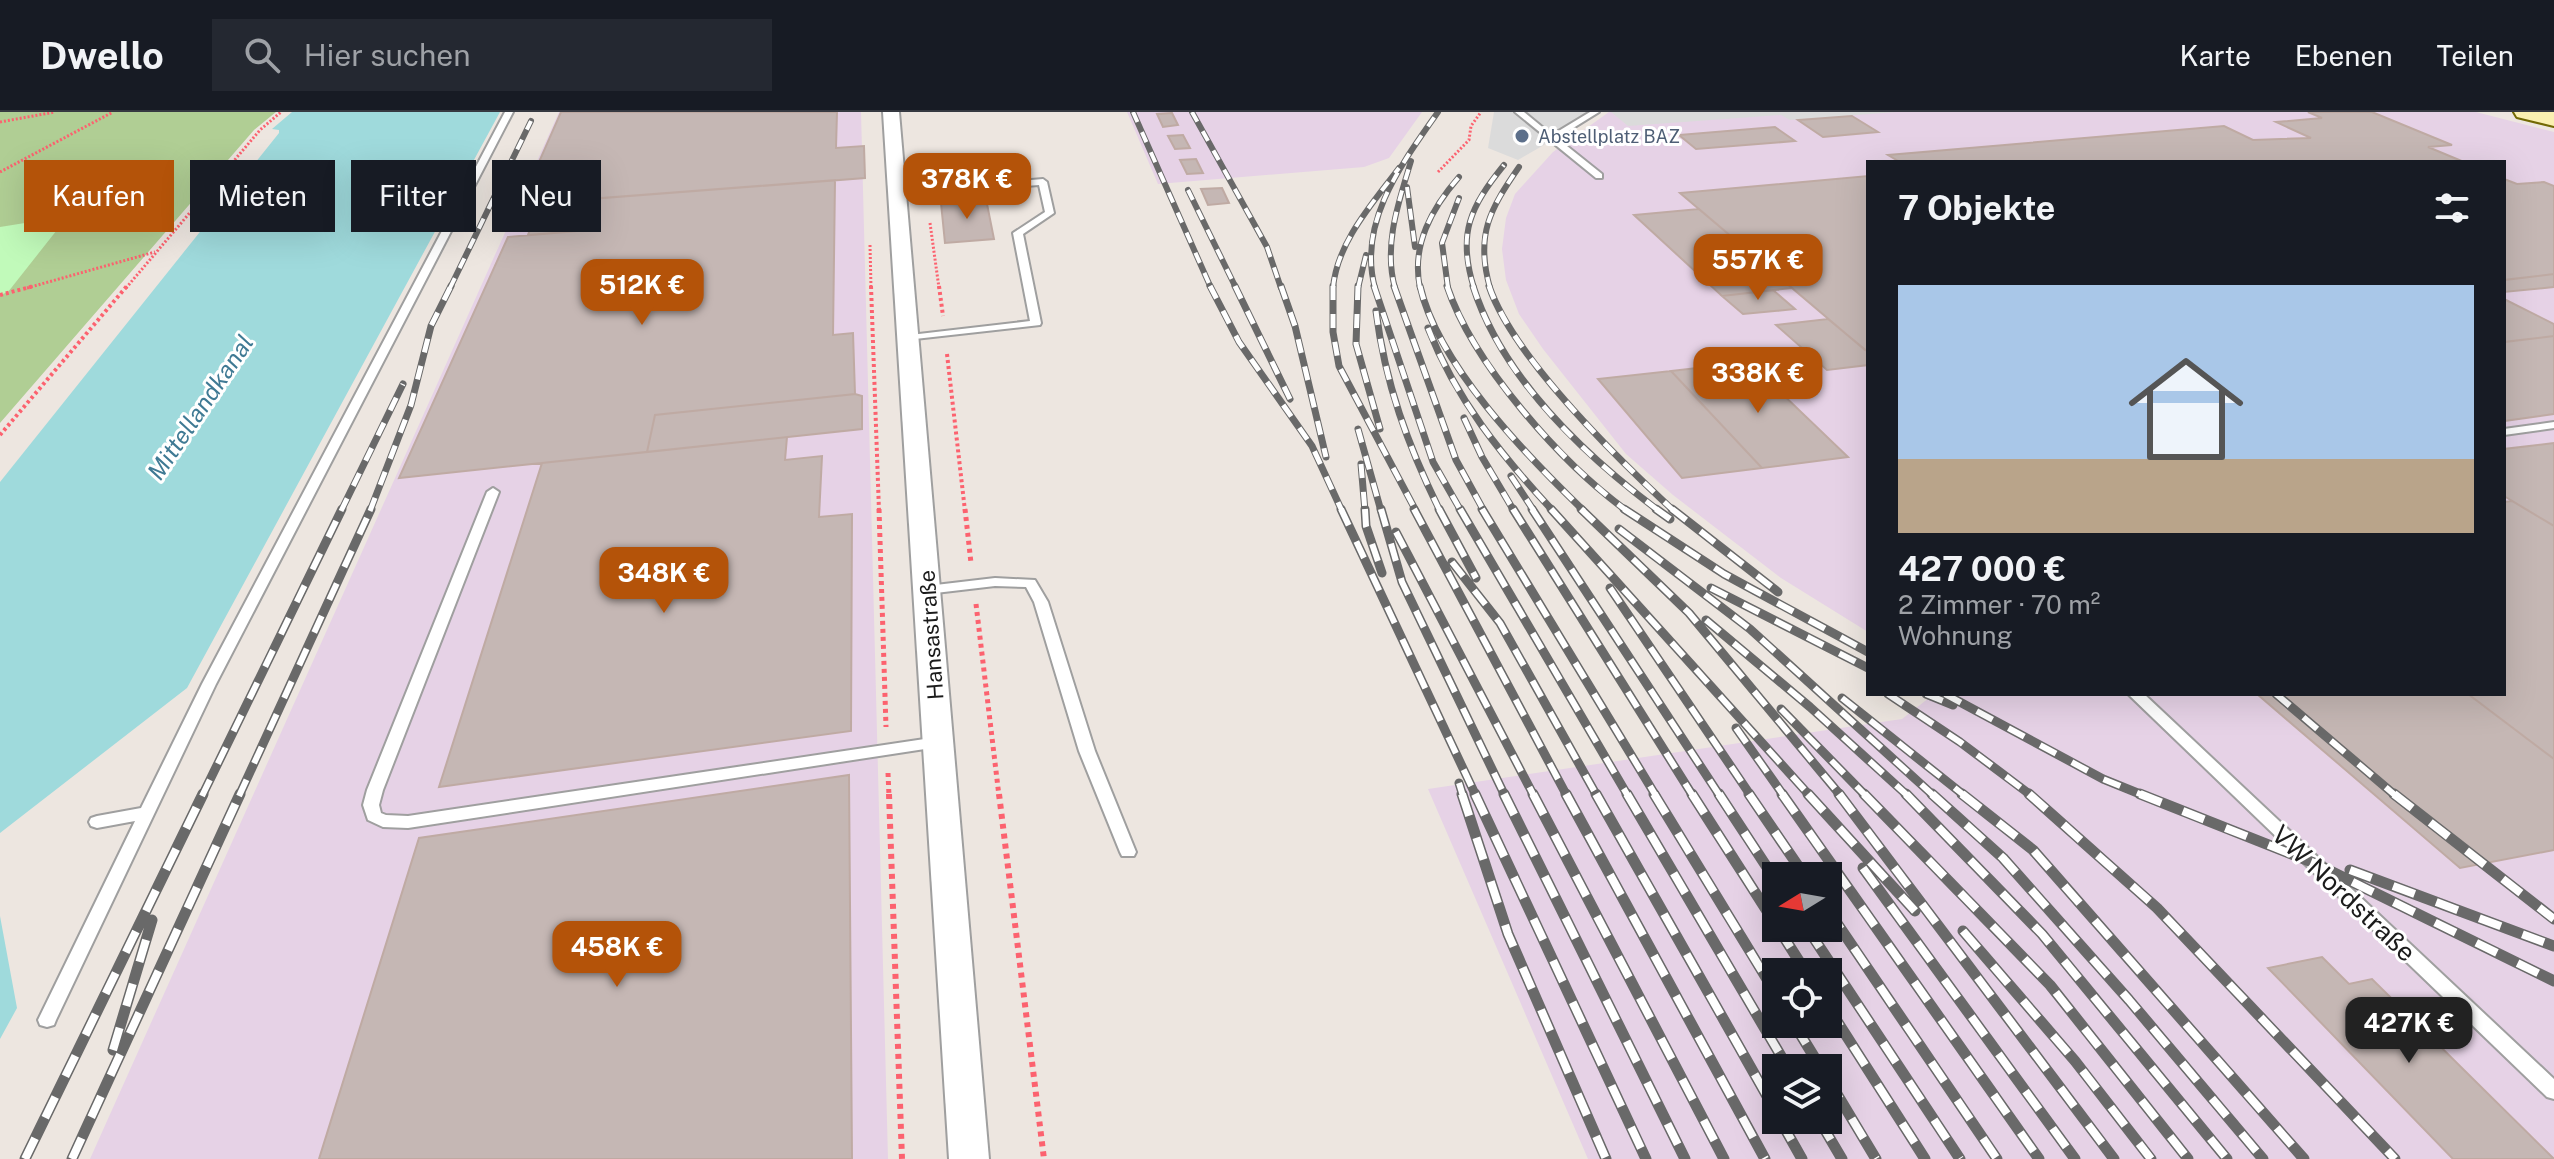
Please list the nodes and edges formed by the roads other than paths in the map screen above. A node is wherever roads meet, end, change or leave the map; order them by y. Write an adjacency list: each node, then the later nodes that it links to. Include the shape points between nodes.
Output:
1 (509, 112): 17 (lane, via 216,670)
2 (891, 112): 9 (street, Hansastraße)
3 (1519, 112): 7 (lane)
4 (1595, 112): 7 (lane)
5 (2525, 112): 6 (main road)
6 (2554, 119)
7 (1552, 138): 8 (lane)
8 (1599, 176)
9 (912, 192): 10 (street, Hansastraße); 10 (lane, via 1043,182 1050,213 1018,233 1036,323)
10 (910, 338): 14 (street, Hansastraße)
11 (2554, 425): 12 (lane)
12 (2506, 432)
13 (493, 492): 16 (lane, via 375,790 374,816 408,822)
14 (927, 590): 16 (street, Hansastraße); 19 (lane, via 1030,583)
15 (2137, 696): 21 (lane, VW Nordstraße)
16 (938, 742): 22 (street, Hansastraße)
17 (147, 813): 18 (lane); 20 (lane)
18 (97, 822)
19 (1128, 852)
20 (47, 1020)
21 (2554, 1091)
22 (969, 1159)

